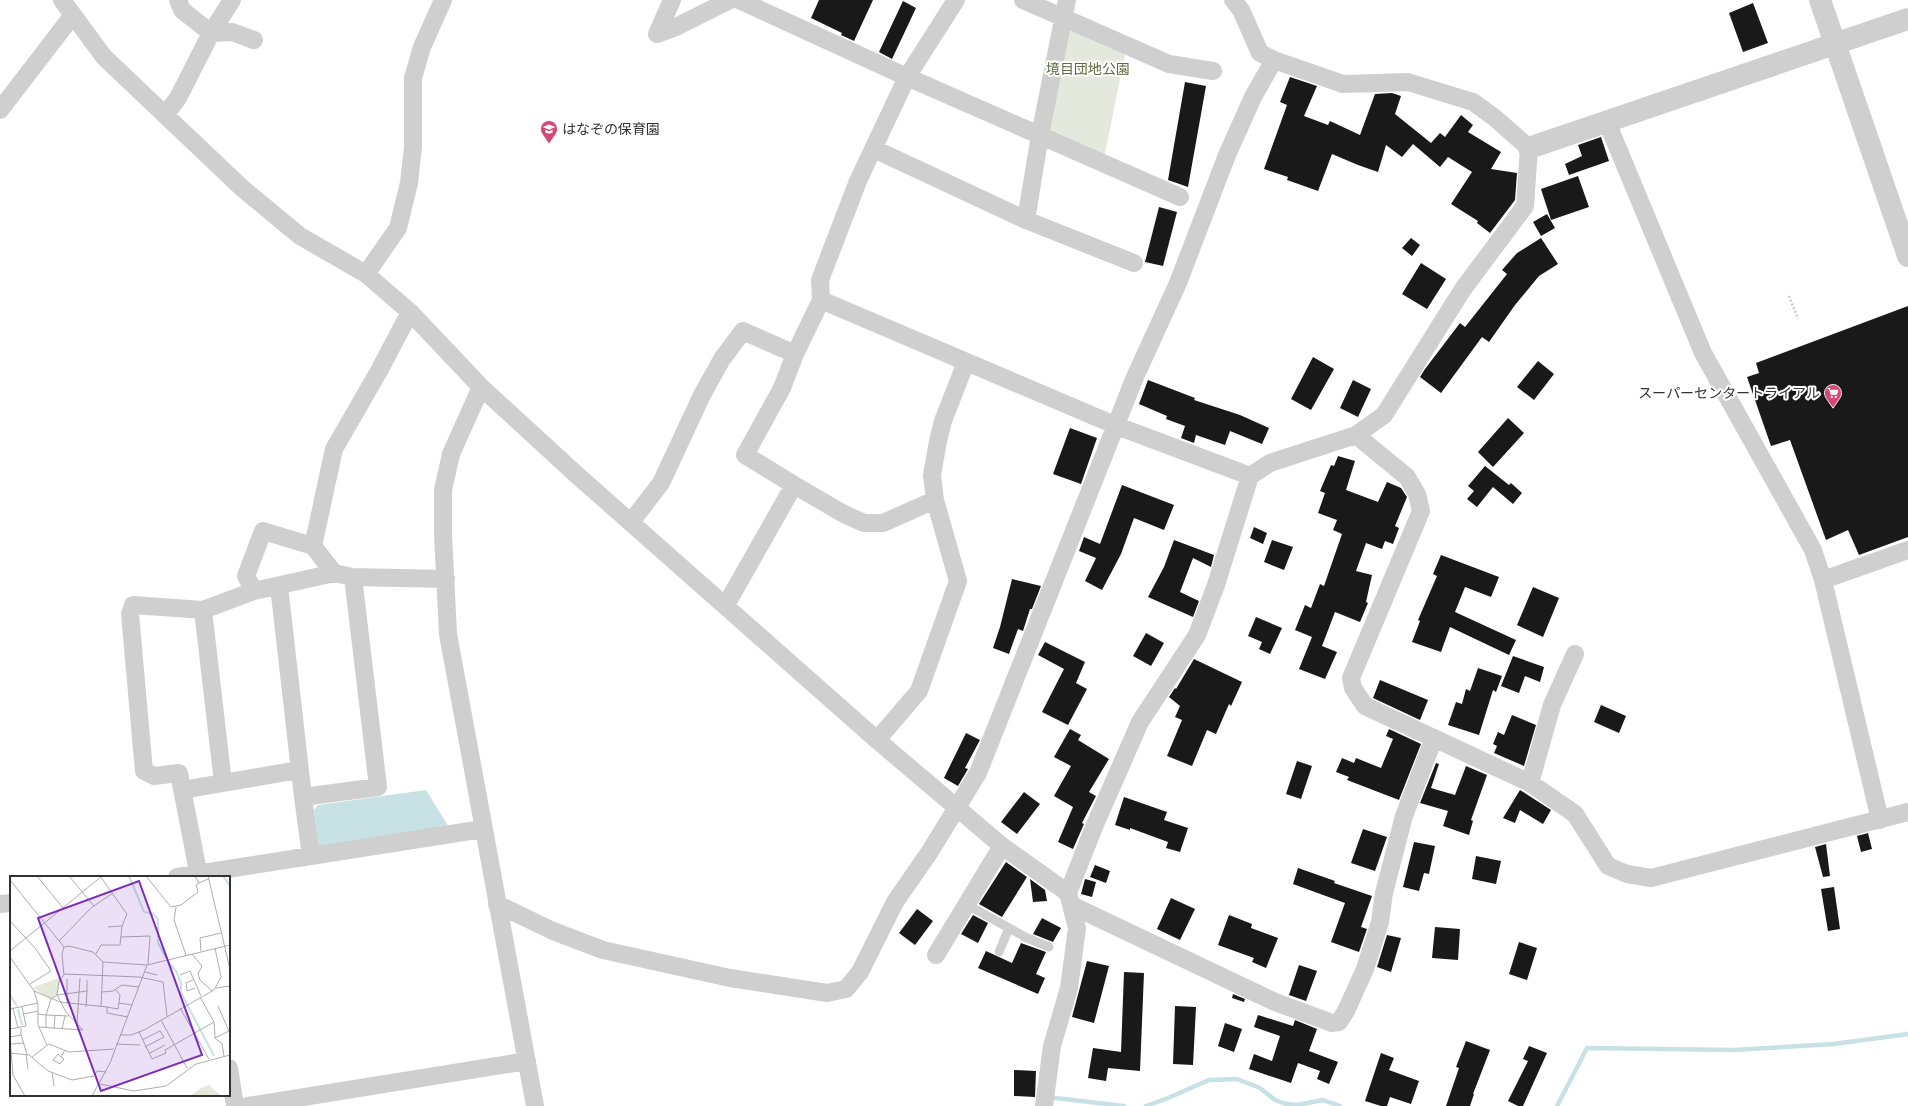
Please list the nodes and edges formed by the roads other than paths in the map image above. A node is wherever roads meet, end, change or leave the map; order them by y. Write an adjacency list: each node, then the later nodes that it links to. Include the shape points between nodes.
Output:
1 (62, 0): 13 (street)
2 (178, 0): 16 (street, via 182,10)
3 (232, 0): 16 (street)
4 (443, 0): 32 (street, via 422,47 413,78 413,147 409,183 398,228)
5 (672, 0): 6 (street, via 657,34)
6 (730, 0)
7 (739, 0): 21 (street)
8 (956, 0): 21 (street)
9 (1023, 0): 14 (street)
10 (1068, 0): 14 (street)
11 (1233, 0): 19 (street, via 1241,10 1260,53)
12 (1820, 0): 18 (street)
13 (73, 15): 22 (street); 23 (street, via 104,57)
14 (1063, 18): 20 (street, via 1169,64); 25 (street)
15 (1908, 19): 18 (street)
16 (211, 33): 17 (street, via 232,32); 23 (street, via 178,98)
17 (254, 40)
18 (1834, 43): 24 (street); 30 (street)
19 (1274, 60): 26 (street, via 1344,84 1408,82 1473,102); 38 (street, via 1253,97 1227,154 1178,283)
20 (1213, 71)
21 (908, 77): 25 (street); 27 (street)
22 (0, 110)
23 (165, 115): 32 (street, via 242,188 300,236)
24 (1607, 122): 26 (street); 49 (street, via 1703,353 1813,550)
25 (1040, 135): 28 (street); 29 (street)
26 (1529, 148): 39 (street, via 1525,206 1463,289 1384,416)
27 (874, 149): 29 (street); 33 (street, via 858,181 820,280)
28 (1180, 197)
29 (1026, 220): 31 (street)
30 (1908, 256)
31 (1134, 263)
32 (366, 274): 34 (street)
33 (821, 300): 35 (street); 36 (street)
34 (410, 312): 37 (street); 44 (street, via 334,449)
35 (795, 354): 41 (street, via 782,388 745,455); 43 (street, via 743,331 722,359 702,395 661,482)
36 (966, 362): 38 (street); 42 (street, via 938,441 932,475)
37 (481, 387): 43 (street); 48 (street, via 451,454 443,490)
38 (1117, 426): 40 (street); 62 (street, via 978,773)
39 (1356, 435): 40 (street, via 1270,463); 55 (street, via 1407,478 1417,494 1421,511 1351,678 1353,688 1365,706)
40 (1250, 476): 70 (street, via 1198,635 1140,722 1094,827)
41 (794, 485): 42 (street, via 864,523 884,523); 52 (street)
42 (935, 500): 56 (street, via 958,581 919,691)
43 (631, 522): 52 (street)
44 (313, 546): 46 (street); 51 (street, via 264,531 246,576)
45 (1908, 550): 49 (street)
46 (334, 573): 47 (street); 50 (street)
47 (353, 577): 48 (street); 61 (street, via 378,786)
48 (446, 579): 65 (street, via 448,634)
49 (1823, 580): 64 (street)
50 (279, 586): 51 (street); 57 (street)
51 (254, 591): 53 (street)
52 (726, 605): 56 (street)
53 (203, 610): 58 (street); 60 (street, via 133,605 130,614 144,771 154,776 179,773)
54 (1575, 654): 59 (street, via 1552,705)
55 (1434, 738): 59 (street); 70 (street, via 1404,816 1384,893 1380,922 1366,969 1339,1022 1332,1023 1275,1002)
56 (877, 740): 62 (street)
57 (299, 770): 58 (street); 61 (street)
58 (223, 783): 60 (street)
59 (1530, 783): 64 (street, via 1575,814 1608,866 1628,874 1651,878)
60 (182, 790): 68 (street)
61 (303, 797): 67 (street)
62 (957, 808): 66 (street); 73 (street, via 895,902 860,972 846,989 826,992 738,979 603,950 553,931)
63 (1908, 812): 64 (street)
64 (1880, 820)
65 (483, 829): 67 (street); 73 (street)
66 (1002, 846): 70 (street); 74 (street)
67 (311, 856): 68 (street)
68 (198, 875): 69 (street)
69 (187, 876)
70 (1070, 899): 84 (street, via 1077,928 1068,988 1052,1046)
71 (10, 903): 72 (street)
72 (0, 904)
73 (497, 904): 79 (street)
74 (966, 904): 75 (lane); 78 (street)
75 (1009, 928): 76 (lane); 77 (lane)
76 (1049, 947)
77 (999, 952)
78 (936, 954)
79 (527, 1061): 82 (street); 83 (street)
80 (230, 1074): 81 (street)
81 (235, 1106)
82 (248, 1106)
83 (535, 1106)
84 (1044, 1106)

